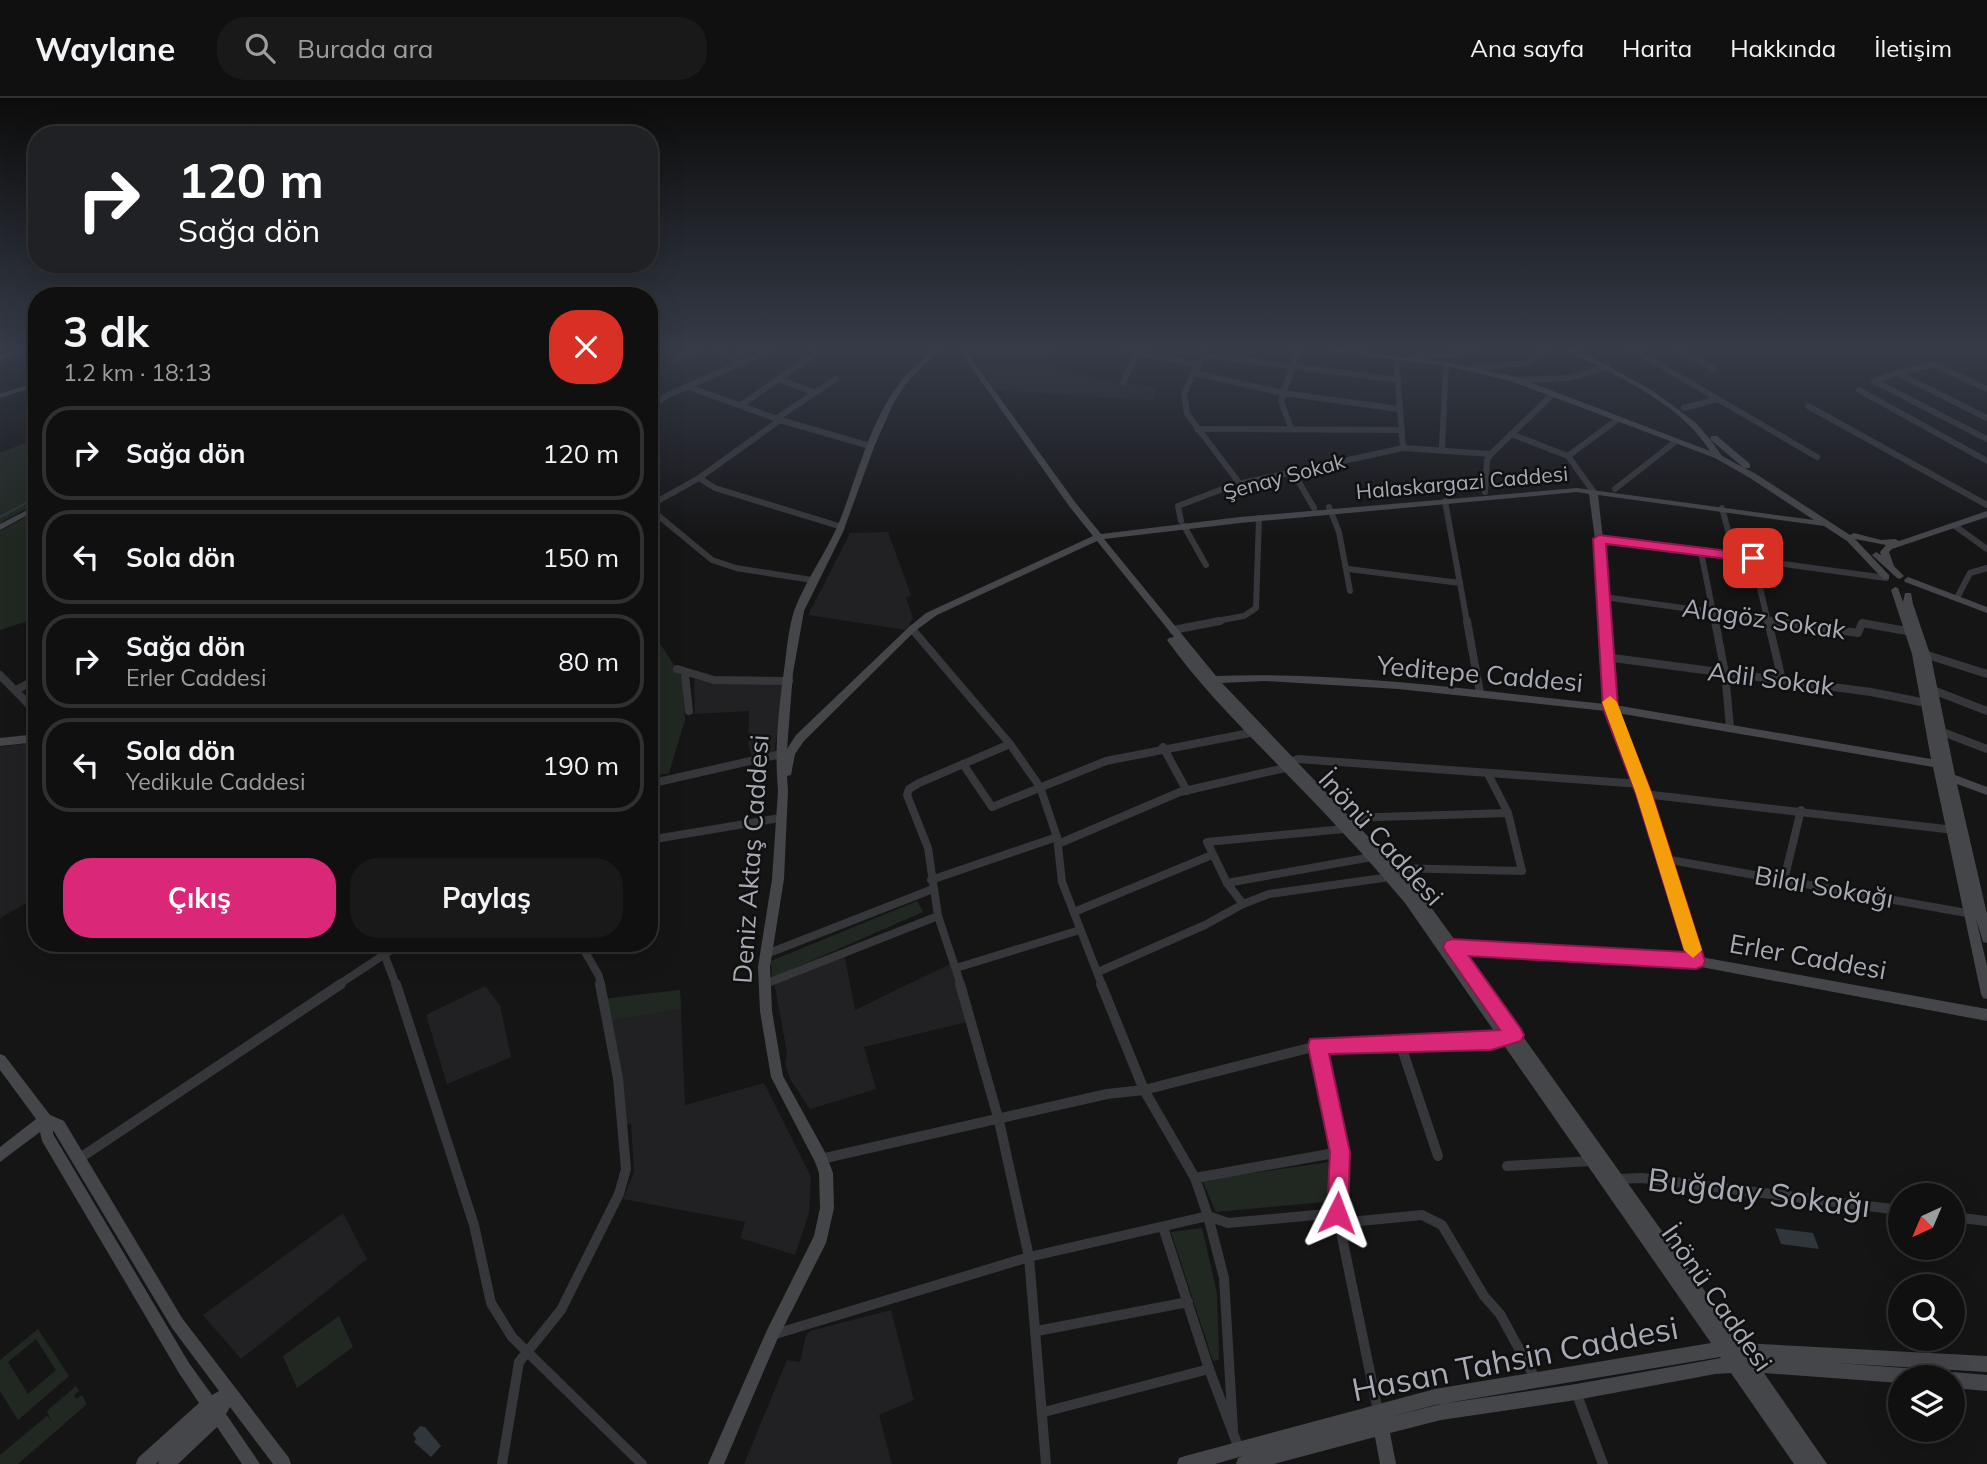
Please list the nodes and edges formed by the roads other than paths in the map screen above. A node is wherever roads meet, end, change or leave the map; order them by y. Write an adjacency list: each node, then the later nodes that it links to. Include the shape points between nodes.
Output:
1 (757, 411): 17 (street)
2 (790, 411): 17 (street)
3 (887, 411): 25 (main road, Deniz Aktaş Caddesi)
4 (1000, 411): 56 (main road, İnönü Caddesi)
5 (1186, 411): 20 (street)
6 (1283, 411): 19 (street)
7 (1398, 411): 21 (street)
8 (1444, 411): 27 (street)
9 (1535, 411): 22 (street)
10 (1597, 411): 18 (main road)
11 (1676, 411): 30 (main road)
12 (1683, 411): 31 (main road)
13 (1738, 411): 32 (street)
14 (1817, 411): 42 (street)
15 (1896, 411): 33 (street)
16 (1932, 411): 23 (street)
17 (779, 419): 25 (street); 35 (street)
18 (1618, 419): 24 (main road); 29 (street)
19 (1291, 428): 20 (street); 21 (street)
20 (1197, 429): 36 (street)
21 (1399, 430): 26 (street)
22 (1511, 434): 28 (street); 29 (street)
23 (1987, 439)
24 (1675, 442): 30 (main road); 38 (street)
25 (870, 446): 55 (main road, Deniz Aktaş Caddesi)
26 (1403, 448): 27 (street, Şenay Sokak); 34 (street, Şenay Sokak)
27 (1442, 448): 28 (street, Şenay Sokak)
28 (1491, 453): 39 (street)
29 (1568, 456): 37 (street)
30 (1718, 456): 31 (main road, via 1732,461); 50 (main road)
31 (1734, 456): 57 (main road)
32 (1818, 457)
33 (1987, 461)
34 (1293, 472): 36 (street, Şenay Sokak); 43 (street)
35 (699, 478): 41 (street); 55 (street, via 715,488)
36 (1240, 484): 51 (street, Şenay Sokak, via 1181,503)
37 (1591, 489): 38 (main road); 39 (main road); 40 (main road, Halaskargazi Caddesi); 44 (main road, Halaskargazi Caddesi); 58 (main road)
38 (1615, 489): 50 (main road)
39 (1485, 492): 45 (main road)
40 (1445, 501): 45 (main road, Halaskargazi Caddesi); 69 (street)
41 (658, 502)
42 (1987, 505)
43 (1314, 508): 45 (main road); 49 (main road)
44 (1722, 508): 52 (main road, Halaskargazi Caddesi); 62 (street)
45 (1330, 510): 49 (main road, Halaskargazi Caddesi); 66 (street)
46 (28, 512): 54 (main road)
47 (1987, 514): 53 (main road)
48 (658, 515): 68 (street, via 712,560)
49 (1259, 516): 51 (main road, Halaskargazi Caddesi); 79 (street, via 1258,605 1254,611)
50 (1814, 516): 52 (main road)
51 (1182, 524): 56 (main road, Halaskargazi Caddesi); 64 (street)
52 (1828, 524): 67 (main road)
53 (1955, 526): 59 (main road); 60 (street)
54 (0, 527)
55 (842, 527): 68 (main road, Deniz Aktaş Caddesi)
56 (1093, 535): 78 (main road, Halaskargazi Caddesi, via 1022,571 967,592); 79 (main road, İnönü Caddesi)
57 (1854, 536): 59 (main road, via 1881,544); 67 (main road)
58 (1599, 539): 61 (street); 73 (main road)
59 (1908, 541): 67 (main road, via 1886,549 1884,558)
60 (1987, 549)
61 (1701, 552): 62 (street); 75 (street)
62 (1735, 557): 63 (street)
63 (1753, 558): 67 (street); 77 (street)
64 (1206, 565)
65 (1987, 568): 74 (street, via 1970,573)
66 (1348, 569): 69 (street); 71 (street)
67 (1895, 576): 70 (main road); 72 (main road); 74 (main road)
68 (812, 580): 91 (main road, Deniz Aktaş Caddesi, via 794,629)
69 (1460, 583): 95 (street)
70 (1895, 590): 72 (main road); 80 (main road)
71 (1350, 591)
72 (1912, 594): 76 (main road, via 1946,597); 80 (main road)
73 (1604, 597): 75 (street, Alagöz Sokak); 83 (main road)
74 (1957, 598): 76 (main road)
75 (1714, 612): 77 (street, Alagöz Sokak); 85 (street)
76 (1987, 613)
77 (1768, 619): 80 (street, Alagöz Sokak, via 1858,633 1862,623); 90 (street)
78 (912, 629): 102 (main road, Halaskargazi Caddesi); 109 (street)
79 (1169, 631): 82 (main road, İnönü Caddesi)
80 (1913, 632): 81 (main road); 98 (main road)
81 (1924, 654): 86 (street); 94 (main road)
82 (1190, 657): 89 (main road); 96 (main road, İnönü Caddesi)
83 (1605, 657): 85 (street, Adil Sokak); 99 (main road)
84 (677, 670): 87 (street)
85 (1725, 673): 90 (street, Adil Sokak); 104 (street)
86 (1987, 674)
87 (685, 675): 91 (street); 100 (street)
88 (0, 676): 93 (street)
89 (1213, 680): 95 (main road, Yeditepe Caddesi, via 1264,678); 96 (main road)
90 (1782, 680): 98 (street, Adil Sokak)
91 (789, 681): 103 (main road, Deniz Aktaş Caddesi)
92 (28, 684): 93 (street)
93 (16, 690): 97 (street)
94 (1933, 690): 98 (main road); 101 (street)
95 (1480, 693): 99 (main road, Yeditepe Caddesi)
96 (1226, 700): 106 (main road, İnönü Caddesi)
97 (28, 703)
98 (1930, 704): 105 (main road); 115 (main road)
99 (1610, 708): 104 (main road, Yeditepe Caddesi); 119 (main road)
100 (689, 711)
101 (1987, 711)
102 (820, 717): 103 (main road, via 799,730); 120 (main road, Halaskargazi Caddesi, via 790,753)
103 (785, 721): 112 (main road, Deniz Aktaş Caddesi)
104 (1730, 727): 115 (main road, Yeditepe Caddesi)
105 (1940, 731): 111 (street); 115 (main road)
106 (1254, 732): 110 (street); 114 (main road, İnönü Caddesi)
107 (28, 739): 108 (main road)
108 (0, 742)
109 (1010, 744): 113 (street); 118 (street)
110 (1163, 747): 118 (street, via 1106,761); 121 (street)
111 (1987, 749)
112 (781, 754): 117 (street); 120 (main road, Deniz Aktaş Caddesi)
113 (963, 764): 118 (street, via 992,807); 136 (street, via 909,789 907,795 928,848)
114 (1287, 765): 116 (street, via 1298,759); 121 (street); 126 (main road, İnönü Caddesi)
115 (1945, 770): 122 (main road, Yeditepe Caddesi); 127 (main road)
116 (1488, 774): 119 (street); 124 (street)
117 (658, 782)
118 (1040, 788): 129 (street)
119 (1642, 789): 123 (street); 132 (main road)
120 (783, 791): 125 (main road, Deniz Aktaş Caddesi)
121 (1186, 791): 129 (street)
122 (1987, 791)
123 (1801, 810): 127 (street); 134 (street)
124 (1508, 813): 126 (street); 133 (street, via 1522,871)
125 (780, 818): 128 (street); 146 (main road, Deniz Aktaş Caddesi)
126 (1347, 824): 130 (street, via 1207,842); 131 (main road, İnönü Caddesi); 133 (main road)
127 (1956, 831): 139 (main road)
128 (658, 838)
129 (1058, 840): 136 (street); 138 (street, via 1062,881)
130 (1212, 855): 135 (street); 138 (street)
131 (1372, 857): 133 (main road, İnönü Caddesi); 135 (street)
132 (1665, 859): 134 (street, Bilal Sokağı); 148 (main road)
133 (1392, 872): 137 (street, via 1269,894); 143 (main road, İnönü Caddesi)
134 (1784, 880): 139 (street, Bilal Sokağı)
135 (1227, 883): 137 (street)
136 (932, 884): 140 (street); 146 (street)
137 (1243, 904): 150 (street)
138 (1074, 912): 141 (street)
139 (1977, 915): 142 (main road); 152 (main road)
140 (938, 916): 149 (street); 151 (street)
141 (1080, 930): 149 (street); 150 (street)
142 (1987, 939)
143 (1447, 948): 148 (main road, Erler Caddesi); 154 (main road, İnönü Caddesi)
144 (387, 952): 147 (street)
145 (585, 952): 181 (street, via 599,976 618,1077 626,1169 619,1194 561,1310)
146 (769, 953): 151 (main road, Deniz Aktaş Caddesi)
147 (384, 954): 164 (street); 181 (street, via 474,1225 491,1303 512,1337)
148 (1696, 961): 153 (main road, Erler Caddesi)
149 (956, 968): 160 (street)
150 (1098, 972): 158 (street)
151 (765, 984): 165 (main road, Deniz Aktaş Caddesi, via 777,1077)
152 (1987, 994)
153 (1987, 1015)
154 (1509, 1037): 155 (street, via 1491,1042); 166 (main road, İnönü Caddesi); 170 (main road)
155 (1400, 1043): 156 (street); 163 (street)
156 (1317, 1046): 158 (street); 161 (street)
157 (0, 1060): 159 (main road)
158 (1144, 1090): 160 (street, via 1107,1094); 169 (street)
159 (44, 1121): 162 (main road); 164 (main road, via 59,1126); 168 (main road, via 47,1136)
160 (999, 1121): 165 (street); 177 (street)
161 (1340, 1152): 169 (street); 173 (street)
162 (0, 1155)
163 (1438, 1156)
164 (80, 1158): 168 (main road); 190 (main road, via 177,1323)
165 (821, 1159): 180 (main road, Deniz Aktaş Caddesi, via 827,1185 825,1224)
166 (1591, 1161): 167 (street); 182 (main road, İnönü Caddesi)
167 (1507, 1166)
168 (66, 1169): 191 (main road)
169 (1195, 1178): 172 (street)
170 (1617, 1179): 171 (street, Buğday Sokağı, via 1642,1178); 182 (main road)
171 (1888, 1209)
172 (1208, 1216): 173 (street, via 1228,1223); 176 (street); 194 (street, via 1224,1278)
173 (1338, 1218): 186 (street, via 1422,1215 1441,1225 1500,1314); 193 (street)
174 (1965, 1218): 175 (street)
175 (1987, 1221)
176 (1163, 1227): 177 (street); 178 (street)
177 (1029, 1257): 179 (street); 180 (street)
178 (1188, 1302): 179 (street); 184 (street)
179 (1037, 1331): 192 (street)
180 (772, 1335): 202 (main road, Deniz Aktaş Caddesi)
181 (528, 1352): 200 (street, via 516,1374); 201 (street)
182 (1735, 1356): 183 (main road, Hasan Tahsin Caddesi); 185 (main road, Hasan Tahsin Caddesi); 186 (main road, Hasan Tahsin Caddesi); 189 (main road, Hasan Tahsin Caddesi); 207 (main road, İnönü Caddesi); 208 (main road, İnönü Caddesi)
183 (1987, 1364)
184 (1209, 1369): 192 (street); 194 (street)
185 (1888, 1373)
186 (1536, 1380): 193 (main road, Hasan Tahsin Caddesi, via 1435,1397)
187 (1965, 1381): 188 (main road)
188 (1987, 1382)
189 (1576, 1392): 193 (main road, Hasan Tahsin Caddesi); 206 (street)
190 (228, 1395): 191 (main road); 199 (main road)
191 (212, 1411): 196 (main road); 197 (main road); 198 (main road)
192 (1044, 1412): 203 (street)
193 (1379, 1419): 195 (main road, Hasan Tahsin Caddesi); 205 (main road)
194 (1233, 1430): 195 (street)
195 (1244, 1460): 204 (main road, Hasan Tahsin Caddesi)
196 (144, 1464)
197 (166, 1464)
198 (252, 1464)
199 (283, 1464)
200 (502, 1464)
201 (642, 1464)
202 (716, 1464)
203 (1046, 1464)
204 (1185, 1464)
205 (1388, 1464)
206 (1603, 1464)
207 (1804, 1464)
208 (1819, 1464)

